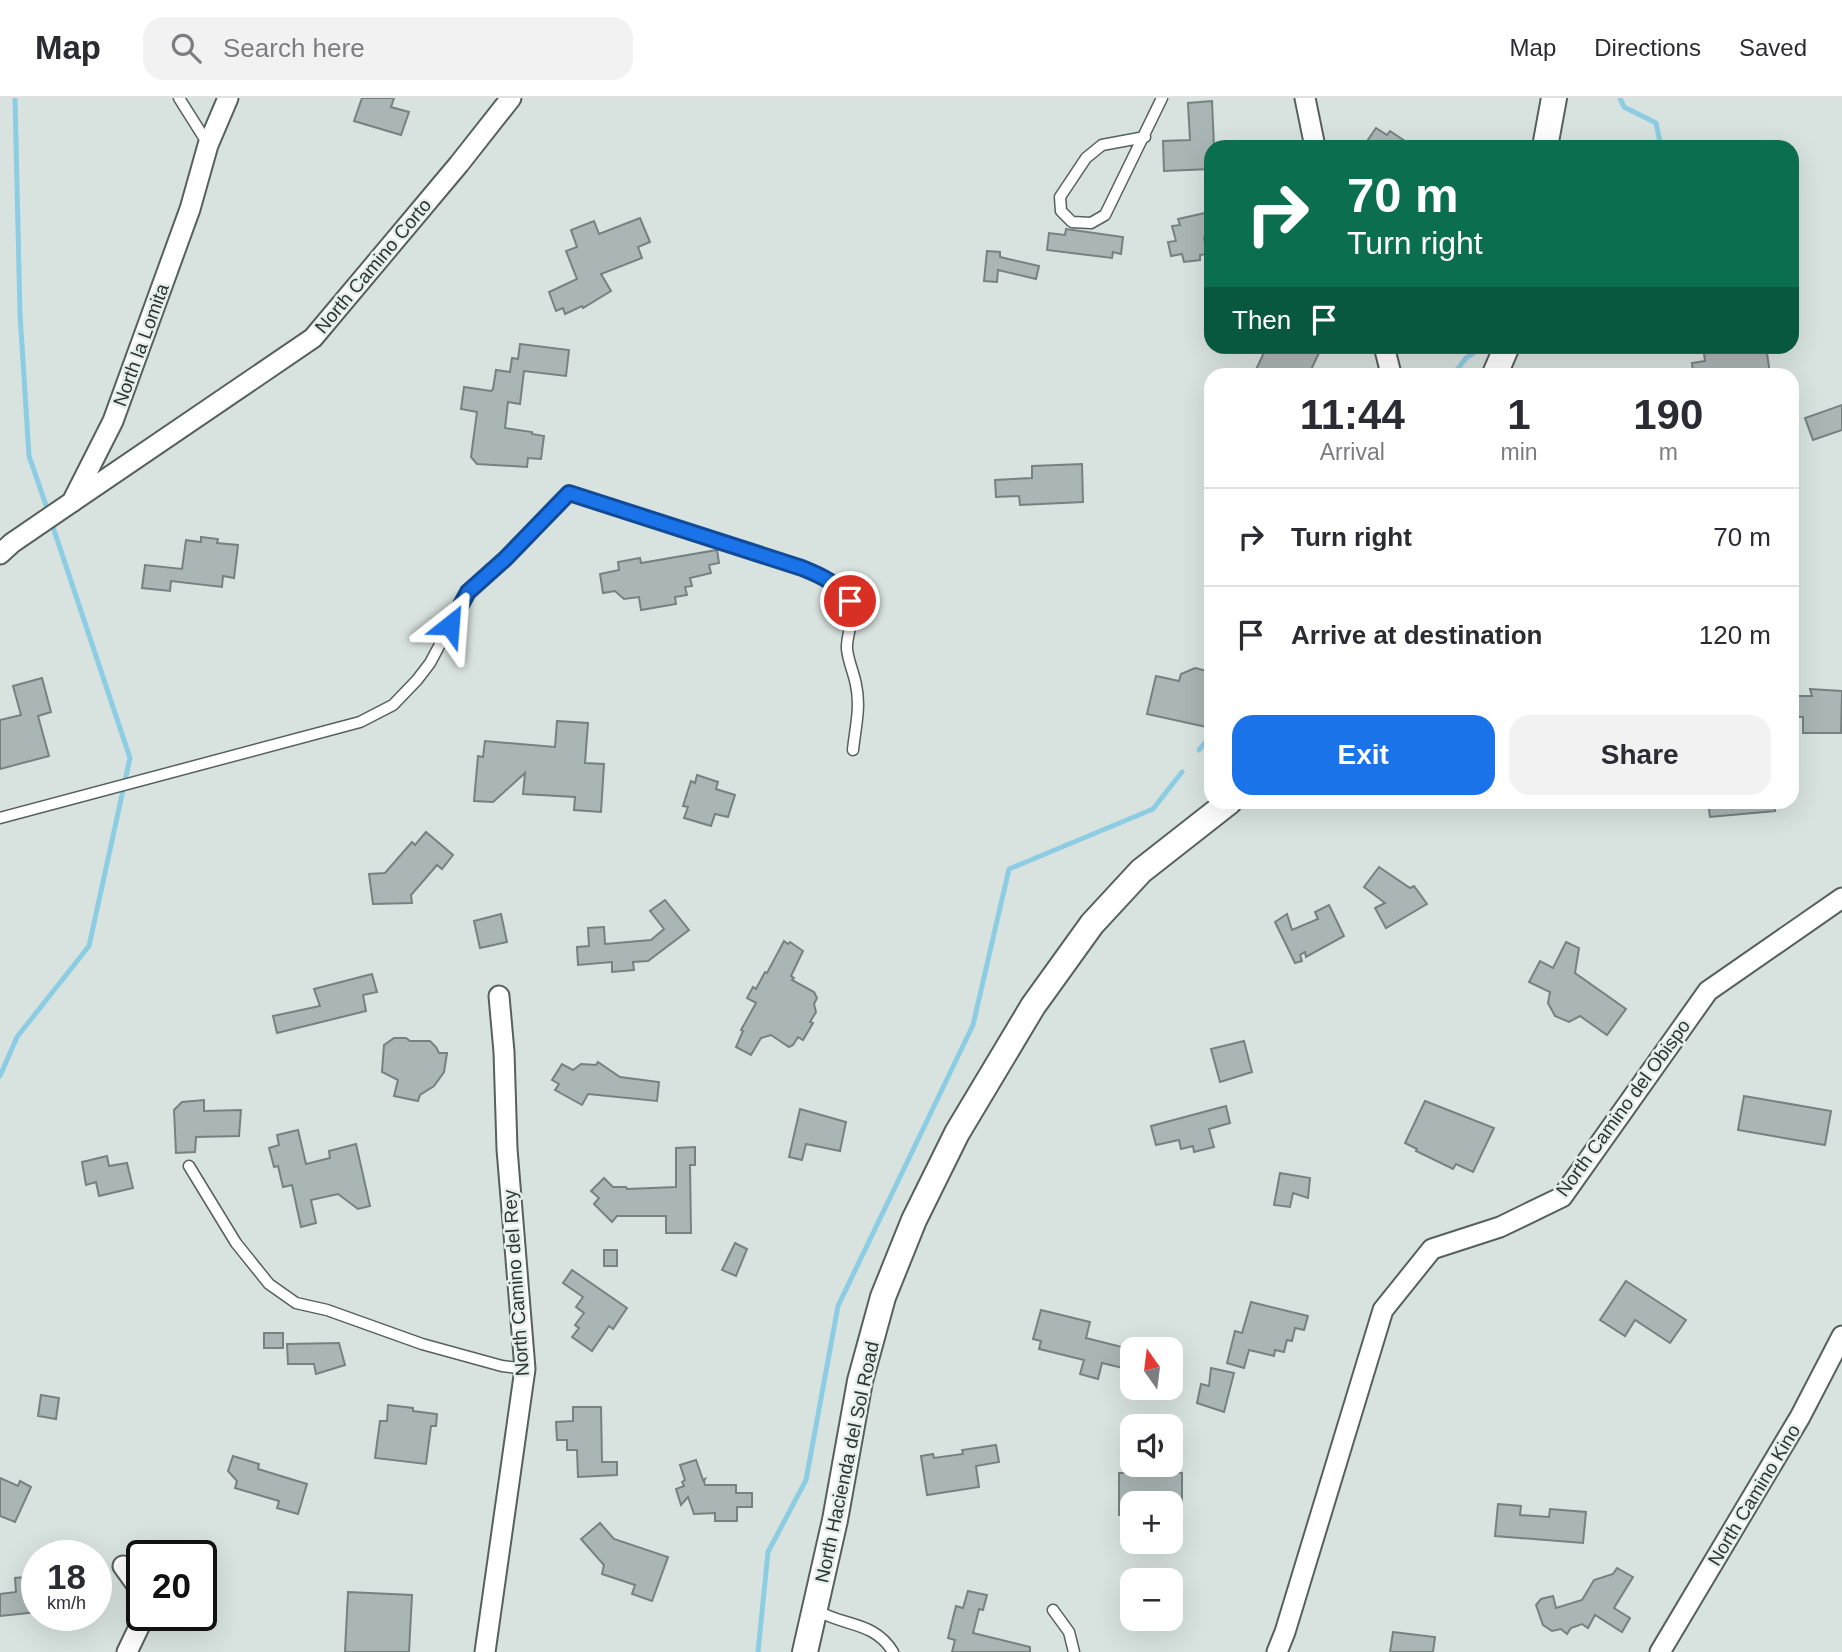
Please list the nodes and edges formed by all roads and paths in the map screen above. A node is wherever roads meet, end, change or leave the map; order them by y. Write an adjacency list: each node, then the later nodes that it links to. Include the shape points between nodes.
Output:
1 (179, 98): 10 (lane)
2 (228, 98): 10 (street, North la Lomita)
3 (511, 98): 11 (street, North Camino Corto, via 313,338)
4 (1162, 98): 7 (lane)
5 (1305, 98): 8 (street)
6 (1554, 98): 9 (street)
7 (1145, 137): 7 (lane, via 1105,215 1091,223 1072,222 1061,211 1060,197 1086,158 1102,145)
8 (1314, 140)
9 (1546, 140)
10 (208, 145): 11 (street, North la Lomita, via 190,209 113,421)
11 (72, 502): 12 (street, North la Lomita)
12 (0, 554)
13 (853, 750): 15 (lane, via 857,687 847,646 853,614 840,588 802,568 569,493 468,592 430,663 393,705 360,722)
14 (1220, 809): 23 (street, North Hacienda del Sol Road, via 1141,871 1092,924 1033,1006 957,1133 883,1297 860,1381)
15 (0, 818)
16 (1842, 898): 31 (street, North Camino del Obispo, via 1708,991 1562,1198 1500,1227 1432,1249 1383,1310)
17 (499, 996): 20 (street, North Camino del Rey)
18 (189, 1166): 20 (lane, via 236,1243 269,1284 296,1303 422,1344)
19 (1842, 1336): 32 (street, North Camino Kino, via 1800,1418)
20 (525, 1369): 27 (street, North Camino del Rey)
21 (123, 1566): 22 (street)
22 (126, 1570)
23 (816, 1610): 28 (street, North Hacienda del Sol Road); 29 (lane, via 833,1620 867,1627)
24 (1053, 1610): 30 (lane, via 1069,1632)
25 (137, 1631): 26 (street)
26 (127, 1652)
27 (485, 1652)
28 (805, 1652)
29 (893, 1652)
30 (1074, 1652)
31 (1276, 1652)
32 (1660, 1652)

